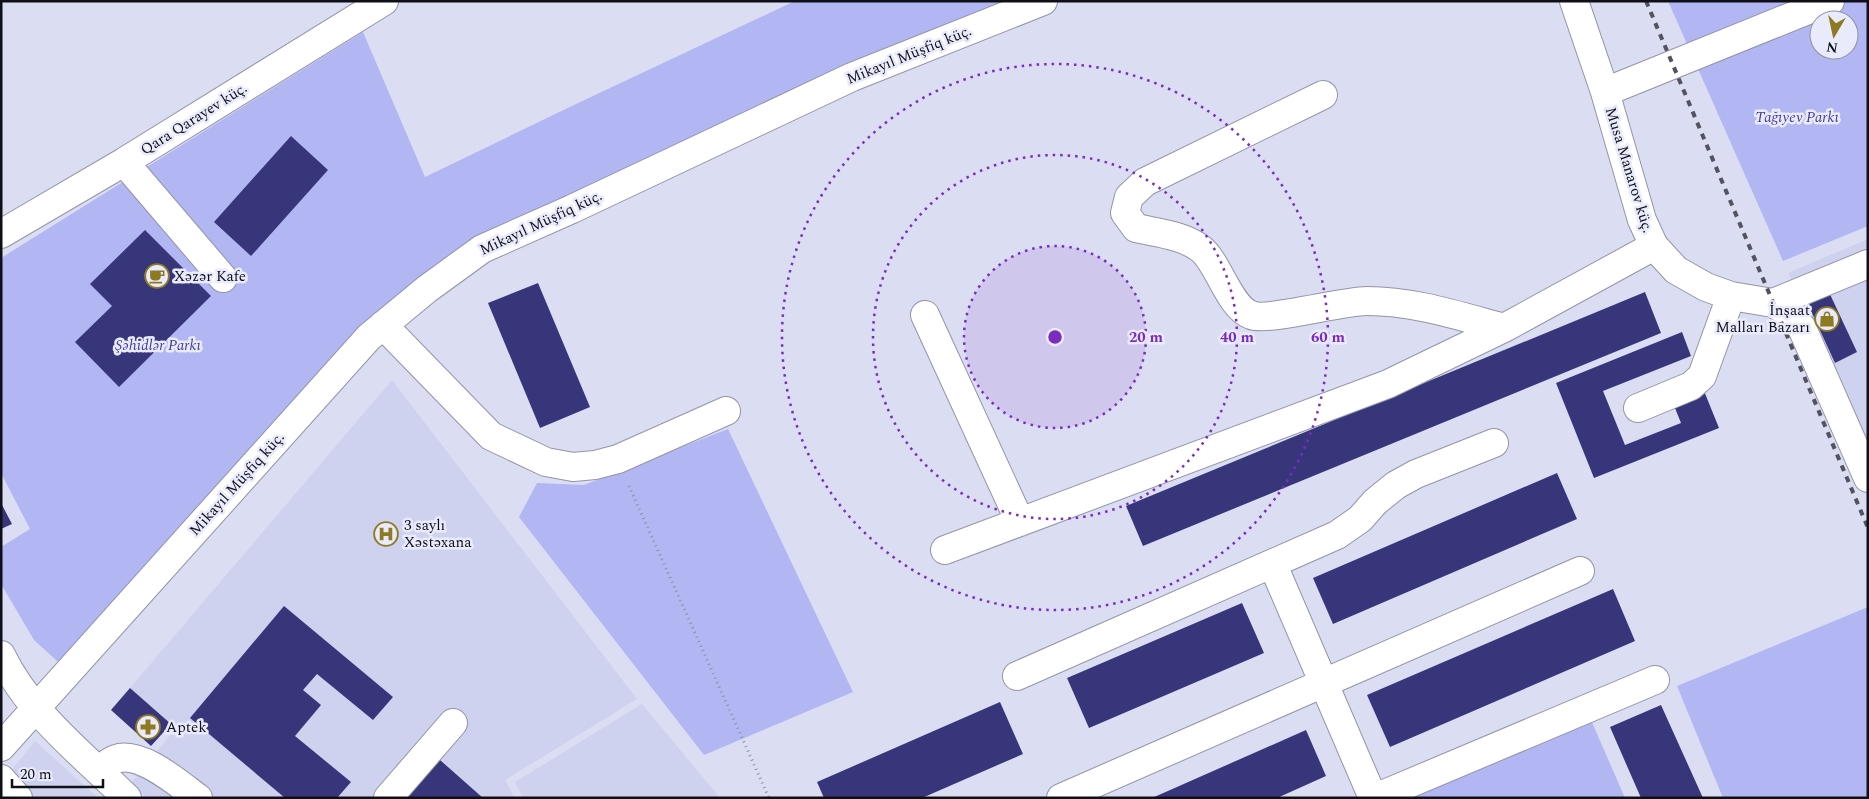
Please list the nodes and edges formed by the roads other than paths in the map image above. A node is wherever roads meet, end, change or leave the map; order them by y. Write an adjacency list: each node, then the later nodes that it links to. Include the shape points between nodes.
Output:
1 (384, 1): 7 (street, Qara Qarayev küç.)
2 (1043, 1): 15 (street, Mikayıl Müşfiq küç., via 852,77 482,249)
3 (1574, 1): 5 (street, Musa Manarov küç.)
4 (1830, 1): 5 (street)
5 (1605, 92): 9 (street, Musa Manarov küç., via 1642,220)
6 (1323, 95): 16 (street, via 1145,182 1129,197 1125,213 1136,228 1182,238 1202,250 1234,299 1250,315 1267,317 1340,302 1367,301 1419,305)
7 (124, 162): 8 (street, Qara Qarayev küç.); 11 (street)
8 (1, 234)
9 (1654, 246): 12 (street, Musa Manarov küç., via 1676,270 1706,287); 16 (street)
10 (1868, 264): 13 (street)
11 (223, 278)
12 (1731, 296): 13 (street, Musa Manarov küç.); 17 (street, via 1702,376 1691,386)
13 (1773, 303): 20 (street, Musa Manarov küç., via 1788,312 1802,328)
14 (925, 315): 21 (street)
15 (384, 325): 18 (street, via 491,436 546,462 574,467 618,459); 29 (street, Mikayıl Müşfiq küç.)
16 (1504, 328): 21 (street, via 1353,399)
17 (1638, 408)
18 (726, 411)
19 (1494, 443): 23 (street, via 1396,485 1360,519 1337,535)
20 (1868, 478)
21 (1020, 522): 22 (street)
22 (944, 550)
23 (1273, 565): 26 (street); 28 (street)
24 (1580, 572): 28 (street)
25 (1, 655): 29 (street)
26 (1017, 676)
27 (1655, 680): 39 (street)
28 (1324, 684): 38 (street); 39 (street)
29 (35, 708): 31 (street, Mikayıl Müşfiq küç.); 32 (street)
30 (453, 724): 37 (street)
31 (1, 747)
32 (99, 770): 35 (street); 36 (street, via 116,759 137,759)
33 (1, 779): 34 (street)
34 (18, 798)
35 (128, 798)
36 (198, 798)
37 (388, 798)
38 (1061, 798)
39 (1374, 798)

